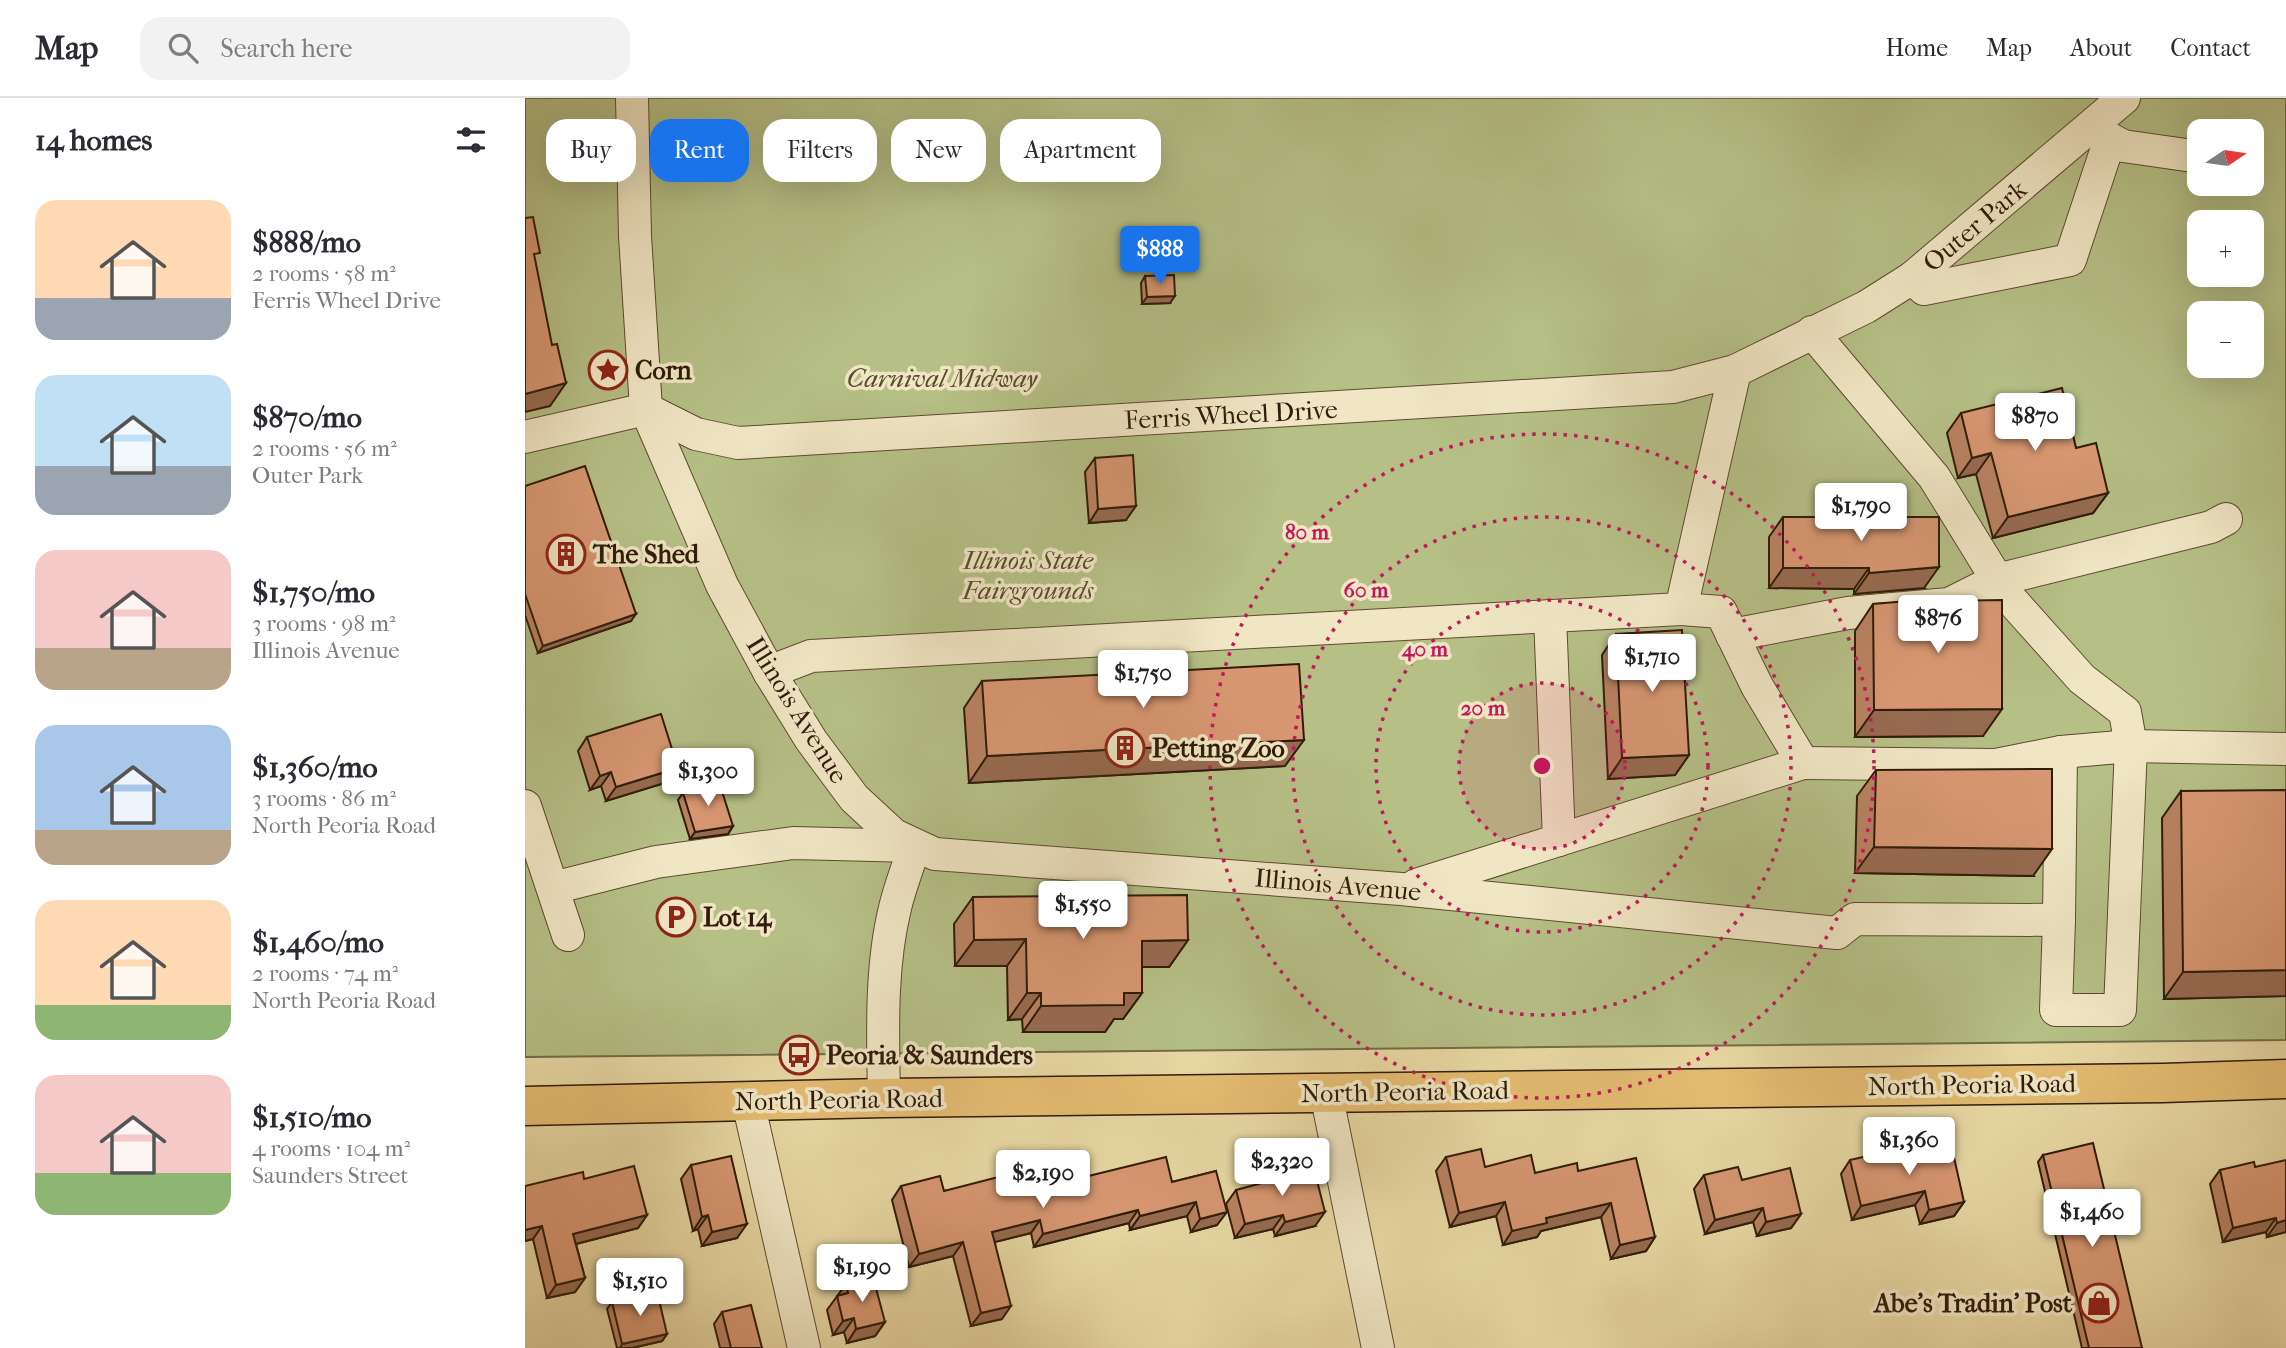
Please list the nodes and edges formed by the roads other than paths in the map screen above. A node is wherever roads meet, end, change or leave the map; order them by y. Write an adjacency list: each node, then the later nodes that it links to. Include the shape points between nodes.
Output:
1 (632, 98): 8 (street, Illinois Avenue)
2 (2124, 98): 3 (street, Outer Park)
3 (2100, 134): 4 (street, via 2123,146); 5 (street, Outer Park); 5 (street, via 2070,260 1924,289)
4 (2187, 155)
5 (1912, 278): 6 (street, Outer Park, via 1866,307)
6 (1812, 332): 7 (street, Ferris Wheel Drive); 11 (street, via 1934,477)
7 (1735, 371): 8 (street, Ferris Wheel Drive, via 1673,387 1569,395 738,443 696,434); 12 (street)
8 (646, 409): 9 (street); 15 (street, Illinois Avenue, via 722,585)
9 (525, 437)
10 (2226, 519): 11 (street, via 2211,527)
11 (1997, 580): 14 (street, via 1949,604 1848,613); 16 (street, via 2082,679 2125,712)
12 (1681, 609): 13 (street); 14 (street, via 1721,612)
13 (1550, 616): 15 (street, via 811,656); 21 (street)
14 (1732, 635): 19 (street)
15 (769, 672): 22 (street, Illinois Avenue, via 832,772 894,835)
16 (2131, 746): 17 (street); 18 (street); 25 (street, via 2120,1010 2056,1010)
17 (2286, 749)
18 (2061, 752): 19 (street, via 1996,765); 25 (street)
19 (1803, 763): 21 (street)
20 (525, 806): 23 (street)
21 (1559, 840): 24 (street)
22 (915, 846): 23 (street, via 793,843); 24 (street, Illinois Avenue, via 935,854); 29 (street, via 890,941 883,1025)
23 (541, 876): 26 (street)
24 (1401, 889): 25 (street, Illinois Avenue, via 1837,933 1855,919)
25 (2059, 920)
26 (568, 935)
27 (2286, 1079): 28 (main road, North Peoria Road)
28 (1326, 1093): 29 (main road, North Peoria Road); 33 (street)
29 (884, 1098): 30 (main road, North Peoria Road)
30 (748, 1102): 31 (main road, North Peoria Road); 32 (street)
31 (525, 1106)
32 (804, 1348)
33 (1378, 1348)

